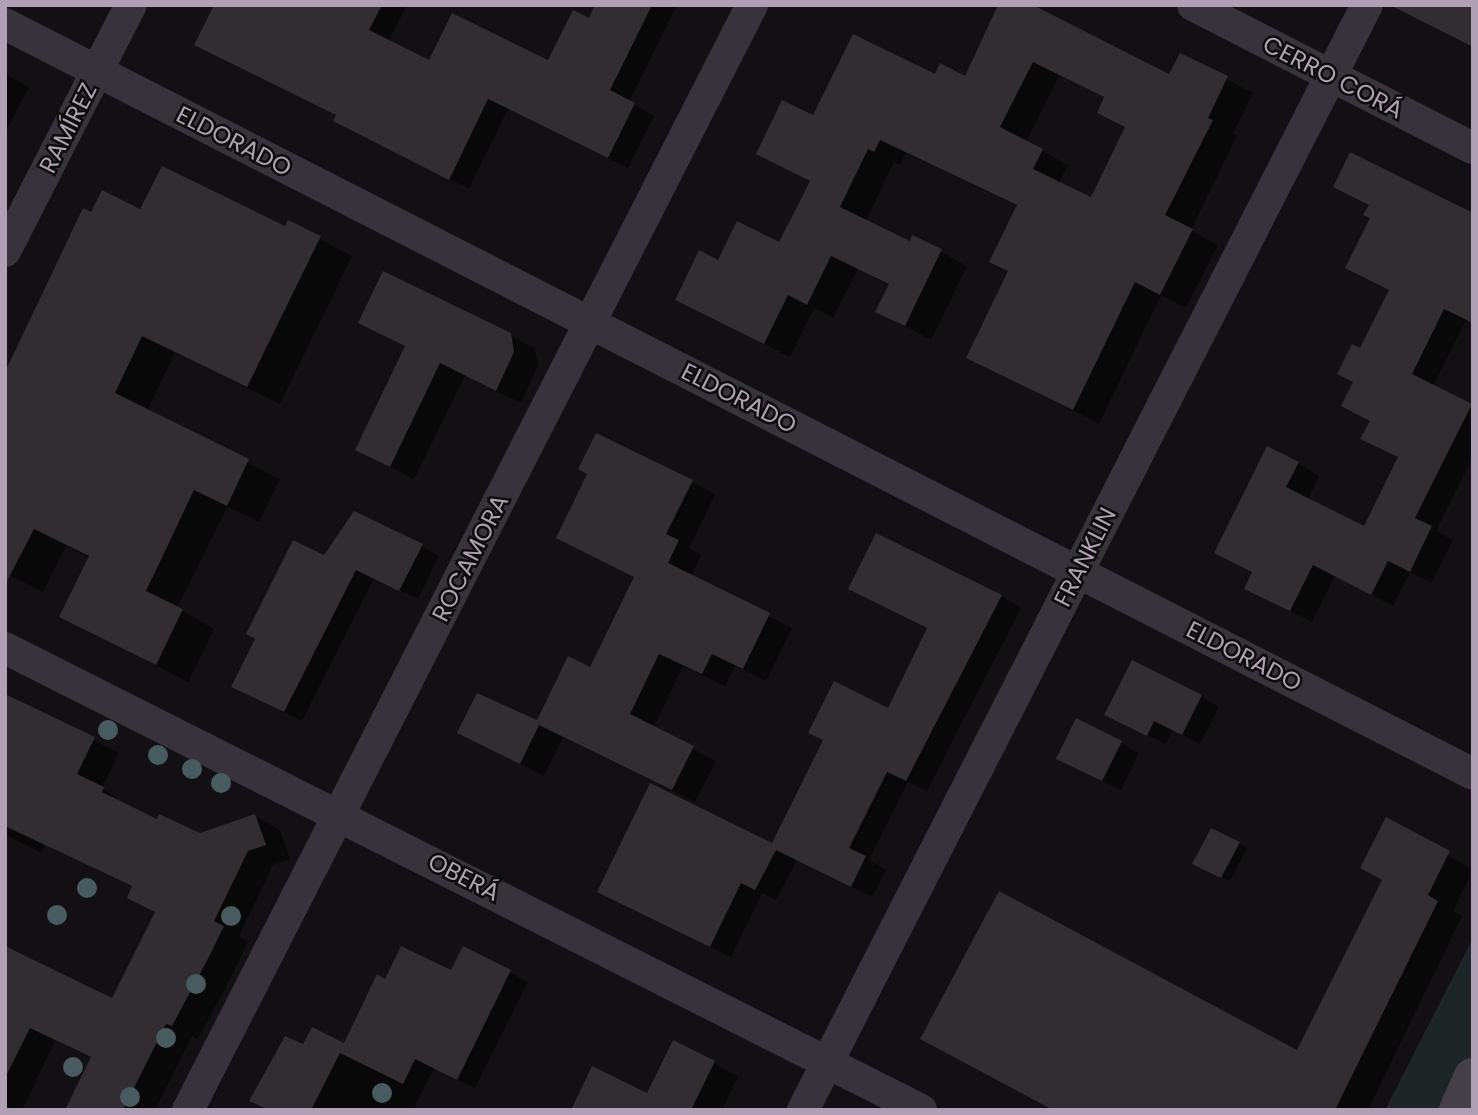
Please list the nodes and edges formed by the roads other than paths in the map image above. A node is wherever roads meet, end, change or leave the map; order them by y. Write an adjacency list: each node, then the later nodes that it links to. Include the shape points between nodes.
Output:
1 (131, 5): 6 (street, RAMÍREZ)
2 (752, 5): 10 (street, ROCAMORA)
3 (1193, 5): 7 (street, CERRO CORÁ)
4 (1367, 5): 7 (street, FRANKLIN)
5 (5, 24): 6 (street, ELDORADO)
6 (97, 71): 9 (street, RAMÍREZ); 10 (street, ELDORADO)
7 (1331, 75): 8 (street, CERRO CORÁ); 11 (street, FRANKLIN)
8 (1473, 148)
9 (5, 251)
10 (591, 322): 11 (street, ELDORADO); 14 (street, ROCAMORA)
11 (1078, 571): 13 (street, ELDORADO); 15 (street, FRANKLIN)
12 (5, 648): 14 (street, OBERÁ)
13 (1473, 774)
14 (340, 813): 15 (street, OBERÁ); 17 (street, ROCAMORA)
15 (828, 1062): 18 (street, FRANKLIN); 19 (street, OBERÁ)
16 (1473, 1077): 20 (main road)
17 (188, 1110)
18 (803, 1110)
19 (921, 1110)
20 (1458, 1110)

